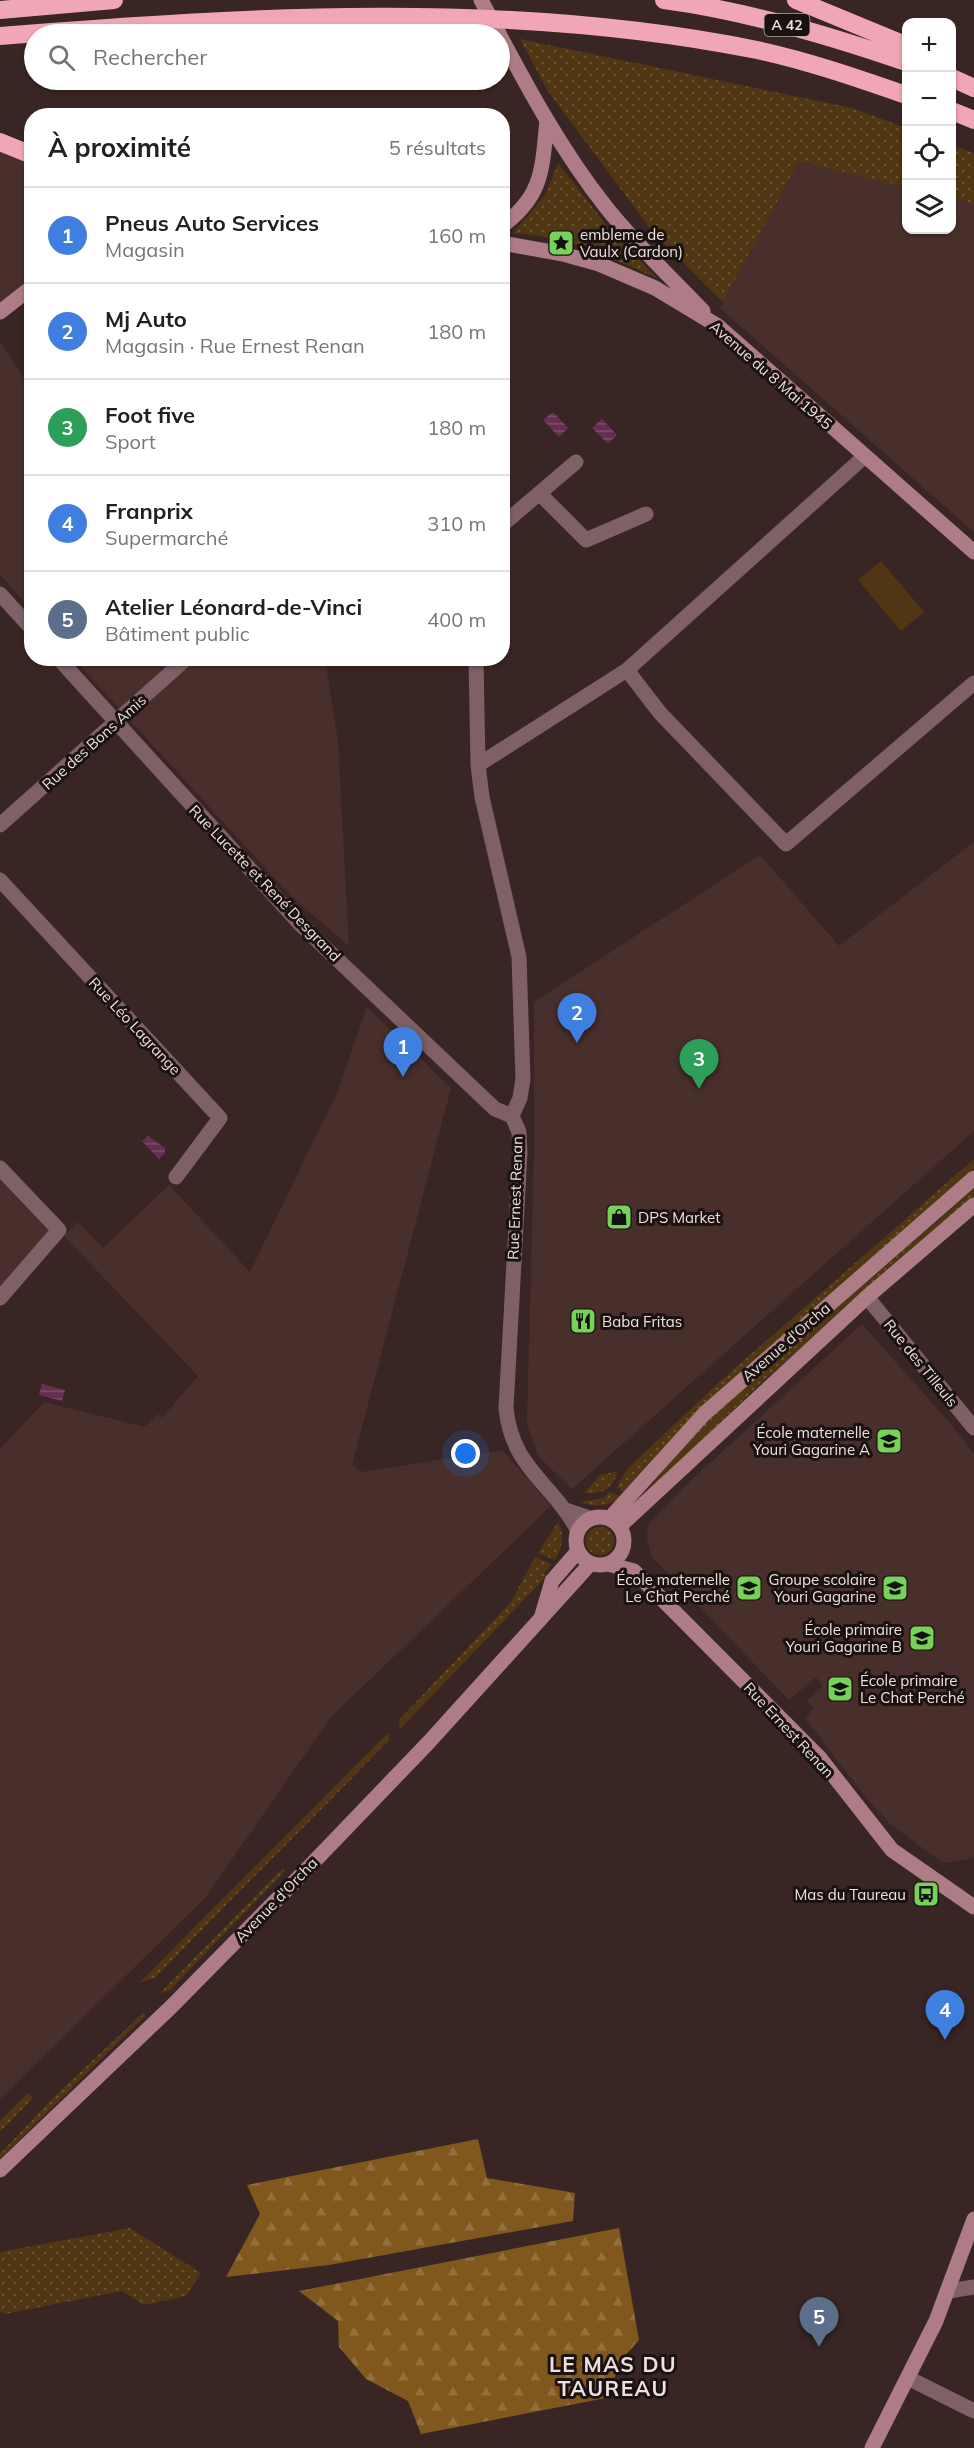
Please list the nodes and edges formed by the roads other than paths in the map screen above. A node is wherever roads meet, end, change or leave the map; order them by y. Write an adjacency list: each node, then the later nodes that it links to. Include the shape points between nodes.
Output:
1 (114, 0): 5 (highway)
2 (481, 0): 7 (main road)
3 (664, 0): 12 (highway, A 42, via 770,21)
4 (796, 0): 10 (highway)
5 (0, 10)
6 (171, 24): 15 (highway, A 42, via 436,13 521,17 611,26 755,49)
7 (494, 24)
8 (24, 34): 9 (highway, A 42)
9 (0, 36)
10 (902, 46)
11 (510, 55): 17 (main road)
12 (902, 61)
13 (956, 80): 14 (highway)
14 (974, 88)
15 (902, 94)
16 (956, 113): 18 (highway)
17 (547, 120): 21 (main road, via 535,191 523,211); 25 (main road, via 607,209)
18 (974, 120)
19 (0, 142): 20 (highway)
20 (24, 152)
21 (510, 220)
22 (510, 244): 25 (main road, Avenue du 8 Mai 1945, via 599,264 655,288)
23 (24, 293): 24 (main road)
24 (0, 312)
25 (718, 326): 26 (main road, Avenue du 8 Mai 1945)
26 (865, 456): 31 (main road, Avenue du 8 Mai 1945); 37 (street)
27 (576, 462): 28 (street)
28 (540, 494): 29 (street, via 586,540); 30 (street)
29 (646, 514)
30 (510, 518)
31 (974, 552)
32 (0, 594): 33 (street)
33 (24, 620)
34 (65, 666): 39 (street, Rue Lucette et René Desgrand)
35 (178, 666): 39 (street, Rue des Bons Amis)
36 (476, 666): 40 (street, Rue Ernest Renan)
37 (627, 670): 38 (street, via 660,713 786,844); 40 (street)
38 (974, 683)
39 (115, 723): 41 (street, Rue des Bons Amis); 43 (street, Rue Lucette et René Desgrand, via 300,924 495,1109)
40 (478, 765): 43 (street, Rue Ernest Renan, via 519,957 523,1079)
41 (0, 825)
42 (0, 880): 45 (street, Rue Léo Lagrange, via 220,1118)
43 (512, 1116): 51 (street, Rue Ernest Renan, via 519,1132 520,1153 508,1429 525,1465)
44 (0, 1168): 49 (street, via 59,1230)
45 (176, 1177)
46 (974, 1178): 53 (main road, Avenue d'Orcha, via 704,1414)
47 (974, 1204): 48 (main road, Avenue d'Orcha)
48 (867, 1297): 50 (street, Rue des Tilleuls); 53 (main road, Avenue d'Orcha)
49 (0, 1298)
50 (974, 1428)
51 (566, 1510): 52 (street, Rue Ernest Renan); 54 (street, Rue Ernest Renan)
52 (590, 1518): 53 (main road); 54 (main road)
53 (615, 1522): 55 (main road, via 624,1537)
54 (578, 1531): 56 (main road)
55 (624, 1548): 58 (main road); 59 (main road, Rue Ernest Renan)
56 (578, 1551): 57 (main road); 60 (main road, Avenue d'Orcha, via 552,1581)
57 (591, 1563): 58 (main road); 60 (main road, Avenue d'Orcha)
58 (608, 1564): 59 (main road)
59 (634, 1571): 61 (main road, Rue Ernest Renan, via 819,1757 892,1850)
60 (540, 1619): 62 (main road, Avenue d'Orcha, via 429,1742 171,2007)
61 (974, 1907)
62 (0, 2170)
63 (974, 2219): 65 (main road)
64 (974, 2287): 65 (street)
65 (949, 2291): 66 (main road)
66 (908, 2378): 67 (street); 68 (main road)
67 (974, 2411)
68 (872, 2448)

